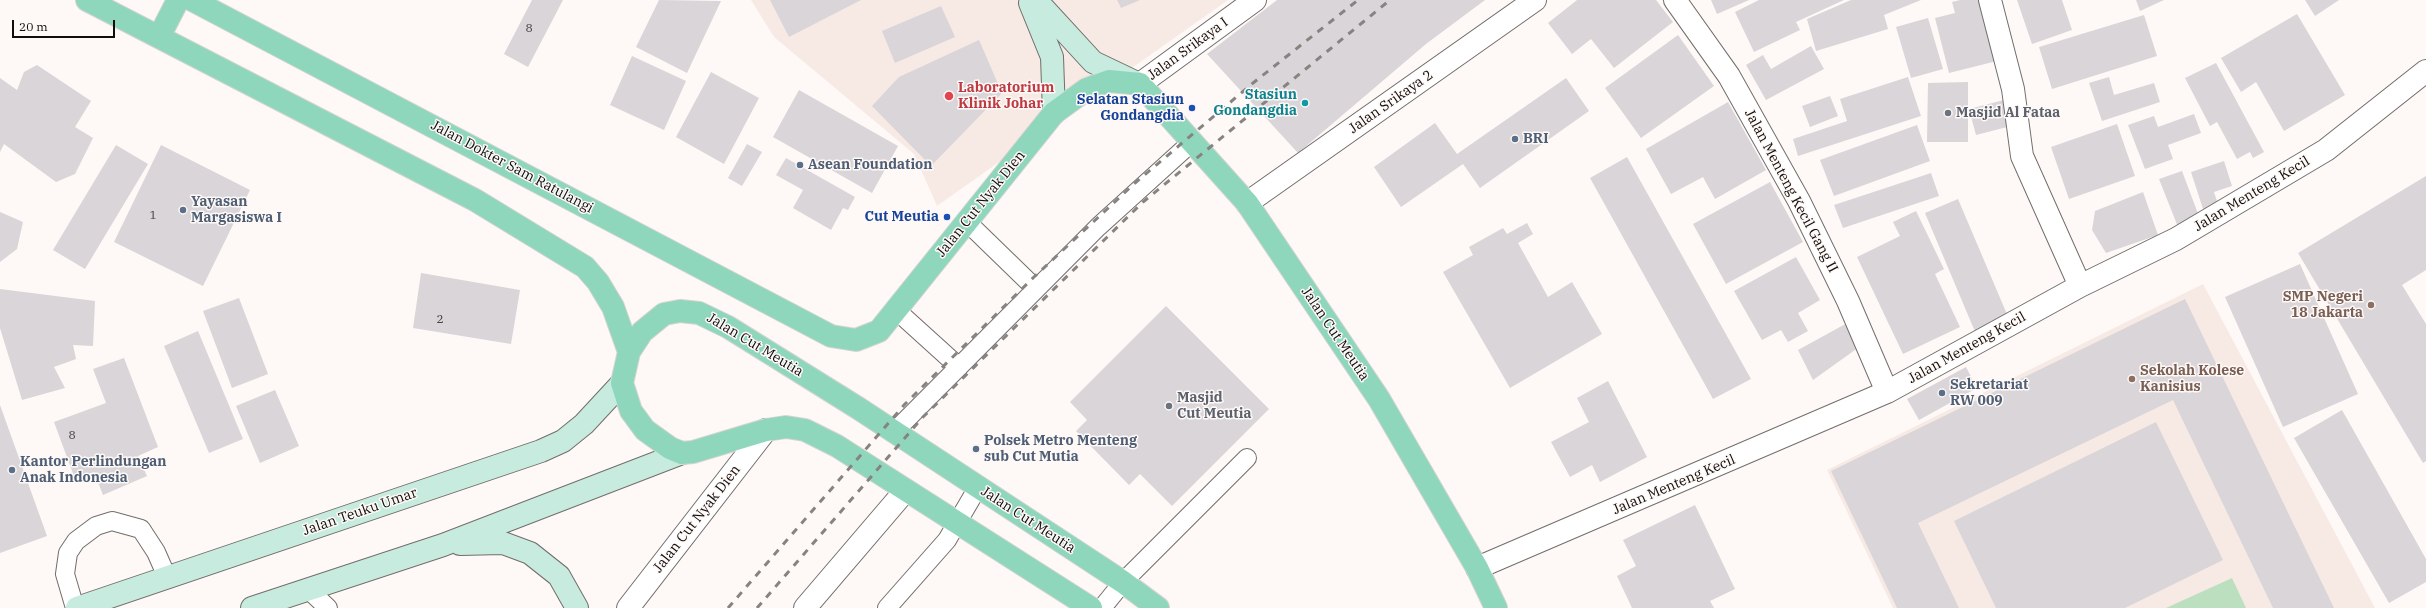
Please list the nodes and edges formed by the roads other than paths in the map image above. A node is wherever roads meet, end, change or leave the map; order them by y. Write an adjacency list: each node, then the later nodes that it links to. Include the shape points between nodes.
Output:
1 (87, 0): 10 (main road)
2 (178, 0): 10 (main road)
3 (192, 0): 20 (main road, Jalan Dokter Sam Ratulangi)
4 (1028, 0): 13 (street, via 1052,57)
5 (1036, 0): 12 (street, via 1093,62)
6 (1255, 0): 12 (street, Jalan Srikaya I)
7 (1535, 0): 15 (street, Jalan Srikaya 2)
8 (1675, 0): 24 (street, Jalan Menteng Kecil Gang II, via 1729,76 1799,201 1848,301)
9 (1990, 0): 17 (street, via 2013,89 2022,156)
10 (159, 37): 21 (main road, via 475,200 585,267 613,306)
11 (2426, 71): 17 (street, Jalan Menteng Kecil, via 2326,150 2176,239)
12 (1140, 84): 13 (main road, Jalan Cut Nyak Dien, via 1109,81 1087,89); 14 (main road, Jalan Cut Meutia)
13 (1054, 114): 16 (main road, Jalan Cut Nyak Dien)
14 (1193, 142): 15 (main road, Jalan Cut Meutia); 18 (lane, via 1098,227)
15 (1247, 203): 33 (main road, Jalan Cut Meutia, via 1379,399)
16 (967, 222): 18 (lane); 19 (main road, Jalan Cut Nyak Dien)
17 (2080, 286): 24 (street, Jalan Menteng Kecil)
18 (1036, 289): 22 (lane)
19 (896, 310): 20 (main road, Jalan Cut Nyak Dien, via 879,330 856,340); 22 (lane)
20 (831, 336)
21 (629, 352): 23 (main road, Jalan Cut Meutia); 26 (main road, Jalan Cut Meutia, via 642,332 664,314 680,311 699,313 728,327 858,408)
22 (959, 367): 26 (lane)
23 (622, 382): 27 (main road, Jalan Cut Meutia, via 630,411 636,420 659,441); 34 (street, Jalan Teuku Umar, via 584,424 563,441 541,451)
24 (1887, 392): 33 (street, Jalan Menteng Kecil)
25 (766, 430): 27 (main road, via 706,449); 30 (main road, via 786,427 805,430 837,446); 41 (street, Jalan Cut Nyak Dien)
26 (893, 433): 29 (main road, Jalan Cut Meutia)
27 (682, 453): 32 (street)
28 (1247, 458): 35 (lane)
29 (978, 487): 31 (lane); 35 (main road, Jalan Cut Meutia)
30 (905, 491): 31 (main road); 42 (street)
31 (957, 522): 43 (lane, via 947,540); 44 (main road)
32 (443, 545): 36 (street); 40 (street, via 503,543 530,553 559,576)
33 (1477, 568): 47 (main road, Jalan Cut Meutia)
34 (168, 577): 37 (street, Jalan Teuku Umar); 37 (lane, via 141,529 112,521 96,526 76,541 68,554 65,574)
35 (1123, 582): 45 (lane); 46 (main road, Jalan Cut Meutia)
36 (308, 589): 38 (street); 39 (lane)
37 (76, 608)
38 (252, 608)
39 (328, 608)
40 (576, 608)
41 (628, 608)
42 (805, 608)
43 (887, 608)
44 (1091, 608)
45 (1102, 608)
46 (1158, 608)
47 (1496, 608)

